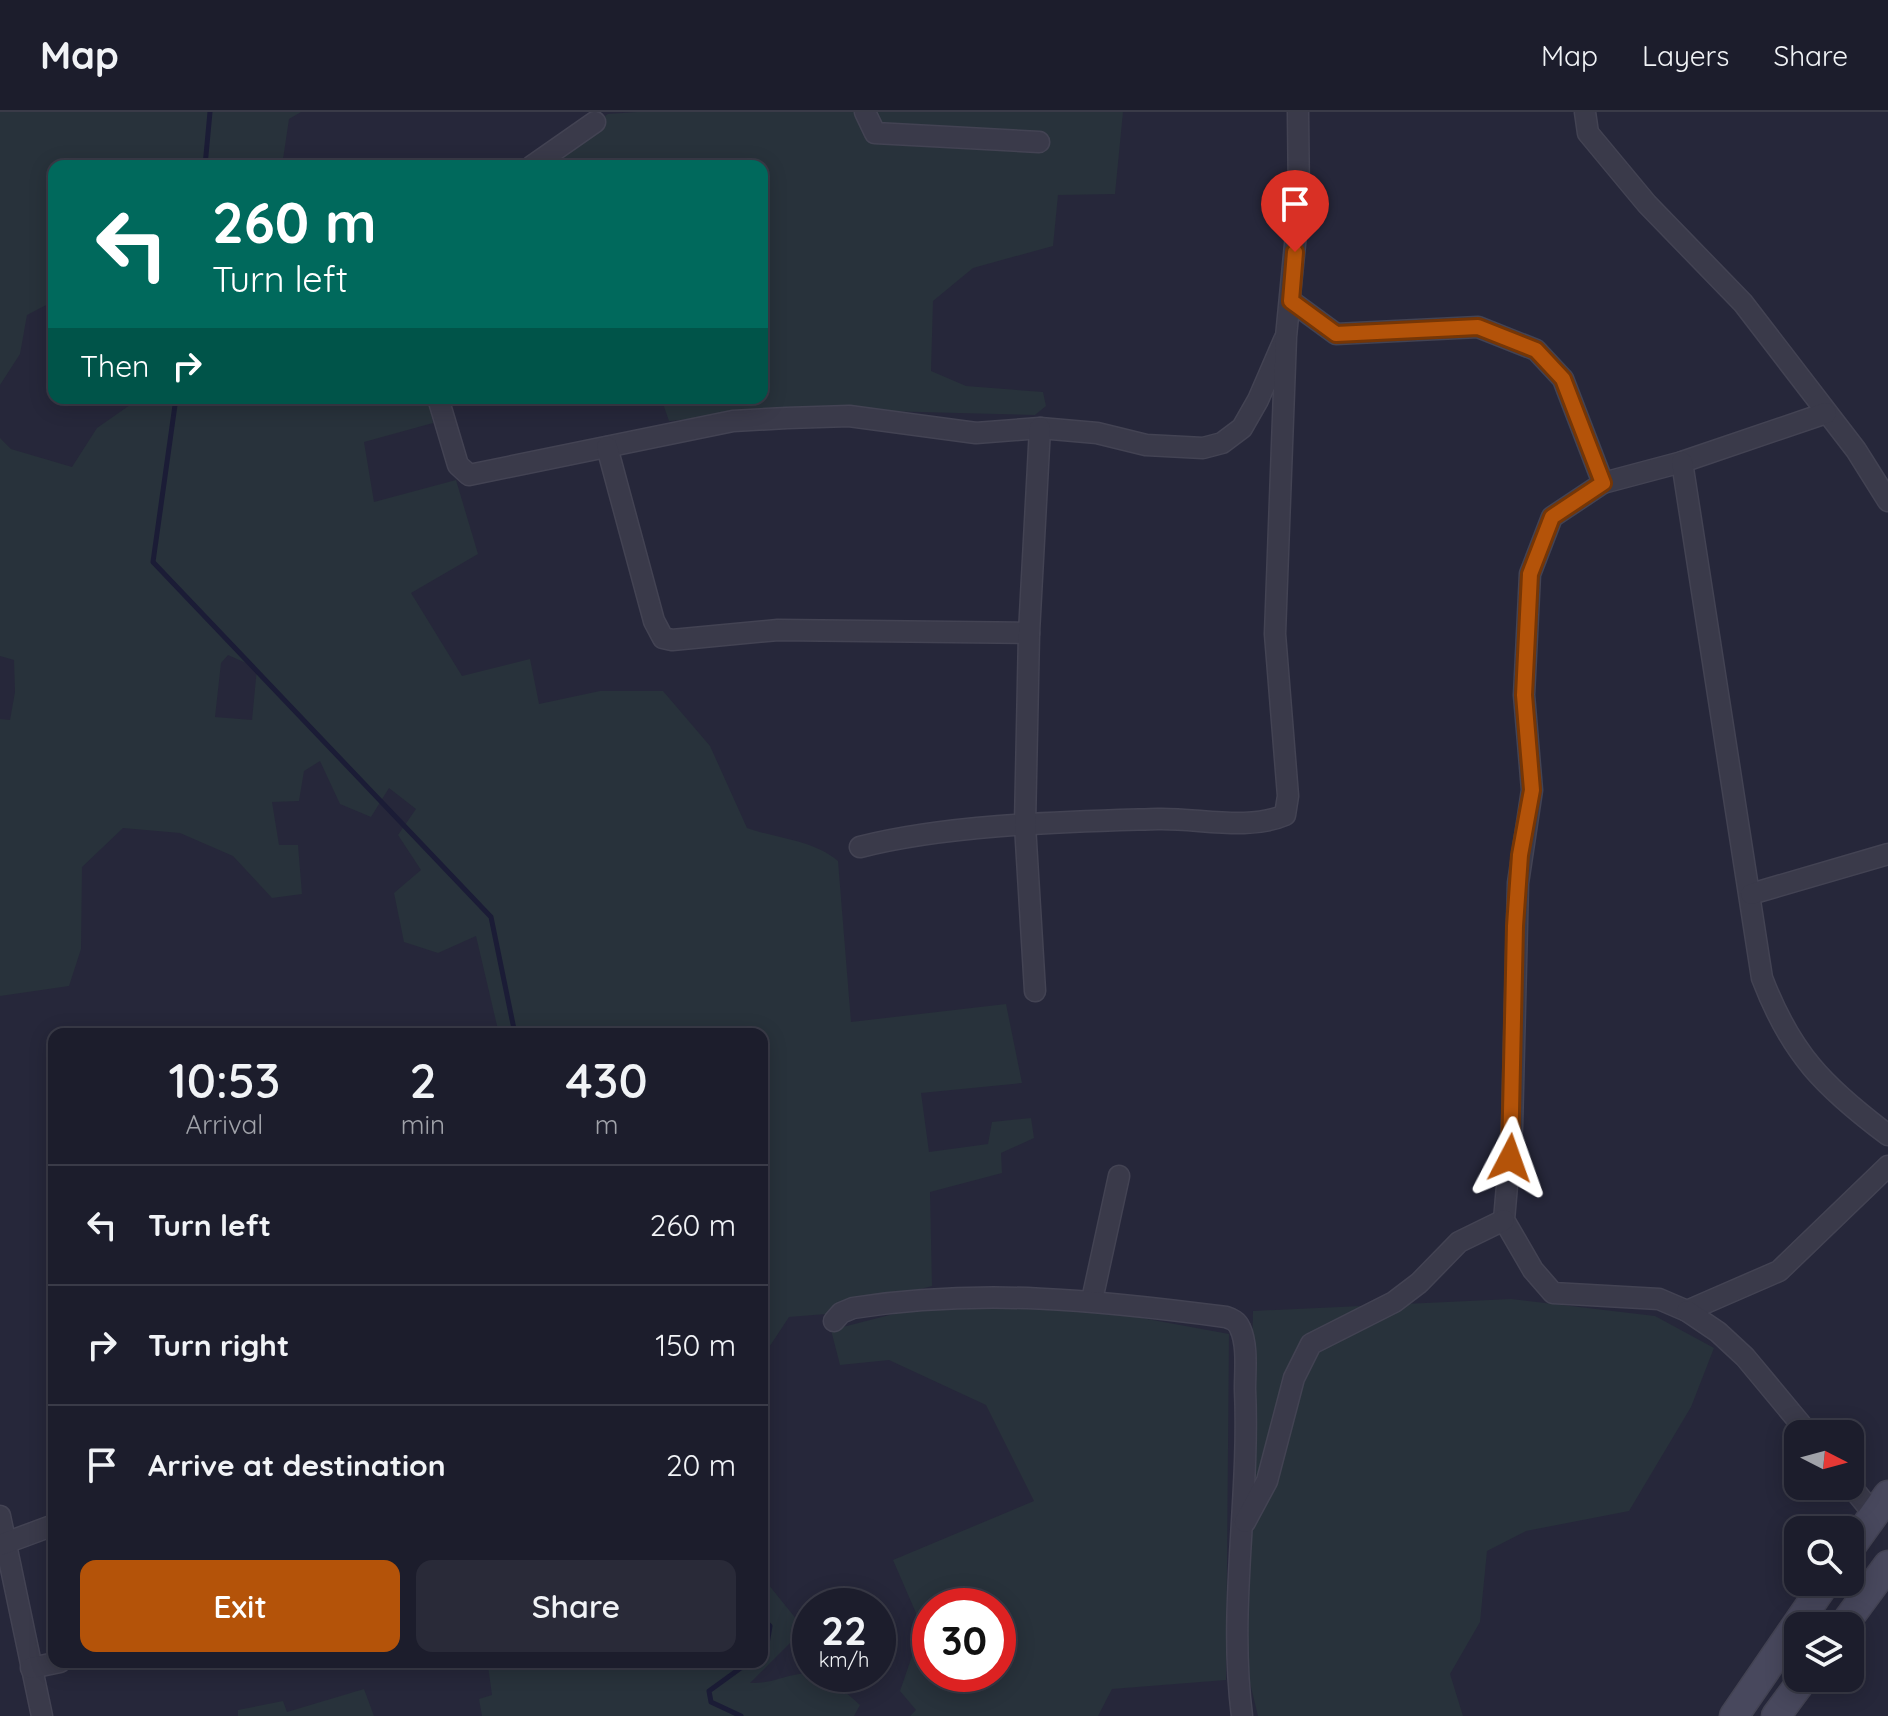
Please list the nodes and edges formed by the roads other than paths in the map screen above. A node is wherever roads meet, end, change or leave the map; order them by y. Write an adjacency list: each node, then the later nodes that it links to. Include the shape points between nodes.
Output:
1 (865, 112): 5 (street, via 875,133)
2 (1298, 112): 7 (street, via 1299,203)
3 (1585, 112): 10 (street, via 1588,133 1647,204 1743,303)
4 (595, 122): 6 (street)
5 (1039, 142)
6 (541, 160)
7 (1291, 301): 8 (street); 14 (street, via 1336,334 1478,327 1536,350 1563,379)
8 (1286, 337): 11 (street, via 1242,428 1222,443 1203,448 1146,445 1097,433); 17 (street, via 1275,634 1288,796 1285,815 1264,824 1160,819)
9 (440, 404): 12 (street, via 458,465 469,475)
10 (1826, 413): 13 (street); 15 (street)
11 (1040, 428): 12 (street, via 976,433 849,416 787,418 733,421); 16 (street)
12 (607, 447): 16 (street, via 663,638 778,630)
13 (1682, 462): 14 (street); 20 (street)
14 (1603, 483): 25 (street, via 1552,517 1530,574 1524,695 1532,790 1518,883 1512,1128)
15 (1888, 501)
16 (1029, 633): 17 (street)
17 (1025, 825): 18 (street); 21 (street)
18 (860, 847)
19 (1888, 854): 20 (street)
20 (1751, 894): 22 (street, via 1762,978 1792,1043 1809,1067)
21 (1035, 991)
22 (1888, 1135)
23 (1888, 1166): 27 (street, via 1779,1271)
24 (1119, 1176): 26 (street)
25 (1504, 1220): 27 (street, via 1553,1293 1659,1299); 32 (street, via 1459,1242 1394,1302 1311,1344 1294,1378 1267,1481)
26 (1092, 1300): 28 (street, via 994,1296 898,1302 853,1308); 32 (street, via 1226,1317 1238,1324 1246,1405)
27 (1687, 1311): 29 (street, via 1745,1357)
28 (834, 1321)
29 (1797, 1420)
30 (1881, 1504): 34 (main road)
31 (0, 1516): 35 (street)
32 (1243, 1526): 43 (street)
33 (48, 1527): 35 (street)
34 (1864, 1528)
35 (3, 1544): 40 (street)
36 (1888, 1565): 38 (main road)
37 (1816, 1596): 44 (main road)
38 (1853, 1612)
39 (48, 1664): 40 (street)
40 (31, 1668): 42 (street)
41 (1794, 1692): 45 (main road)
42 (42, 1716)
43 (1242, 1716)
44 (1734, 1716)
45 (1776, 1716)

